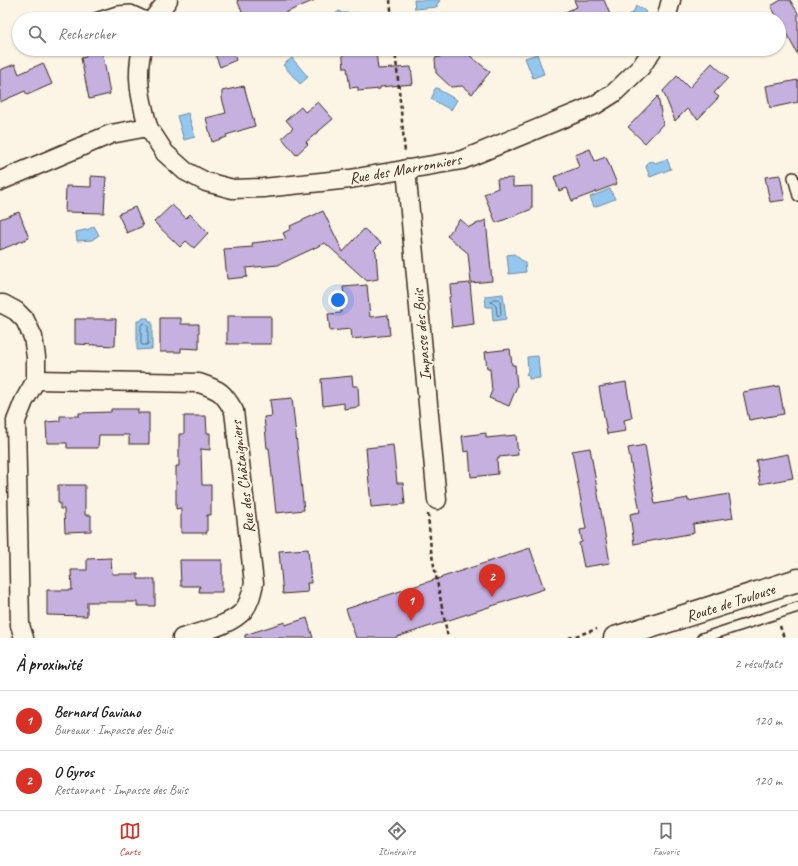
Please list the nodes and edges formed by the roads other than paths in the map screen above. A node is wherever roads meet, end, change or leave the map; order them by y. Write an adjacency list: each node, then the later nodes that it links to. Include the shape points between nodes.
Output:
1 (168, 0): 5 (street)
2 (671, 0): 6 (street)
3 (114, 12): 4 (lane)
4 (136, 12)
5 (158, 12)
6 (668, 12)
7 (141, 56): 9 (street, Rue des Marronniers, via 138,75)
8 (648, 56): 10 (street, Rue des Marronniers, via 641,67 614,93 594,105 462,160)
9 (148, 127): 10 (street, Rue des Marronniers, via 165,153 185,171 206,182 234,189 350,179); 12 (street, via 111,134)
10 (406, 169): 16 (street, Impasse des Buis)
11 (793, 176): 13 (lane)
12 (0, 181)
13 (798, 196)
14 (0, 304): 15 (street, via 16,311 26,320 33,337)
15 (36, 380): 19 (street, via 16,421 20,625); 20 (street, Rue des Châtaigniers, via 199,383 214,388 225,396 234,411 254,583 251,597 244,610 224,624)
16 (437, 500)
17 (798, 580): 21 (street, Route de Toulouse)
18 (798, 607): 22 (lane)
19 (24, 638)
20 (182, 638)
21 (615, 638)
22 (702, 638)

